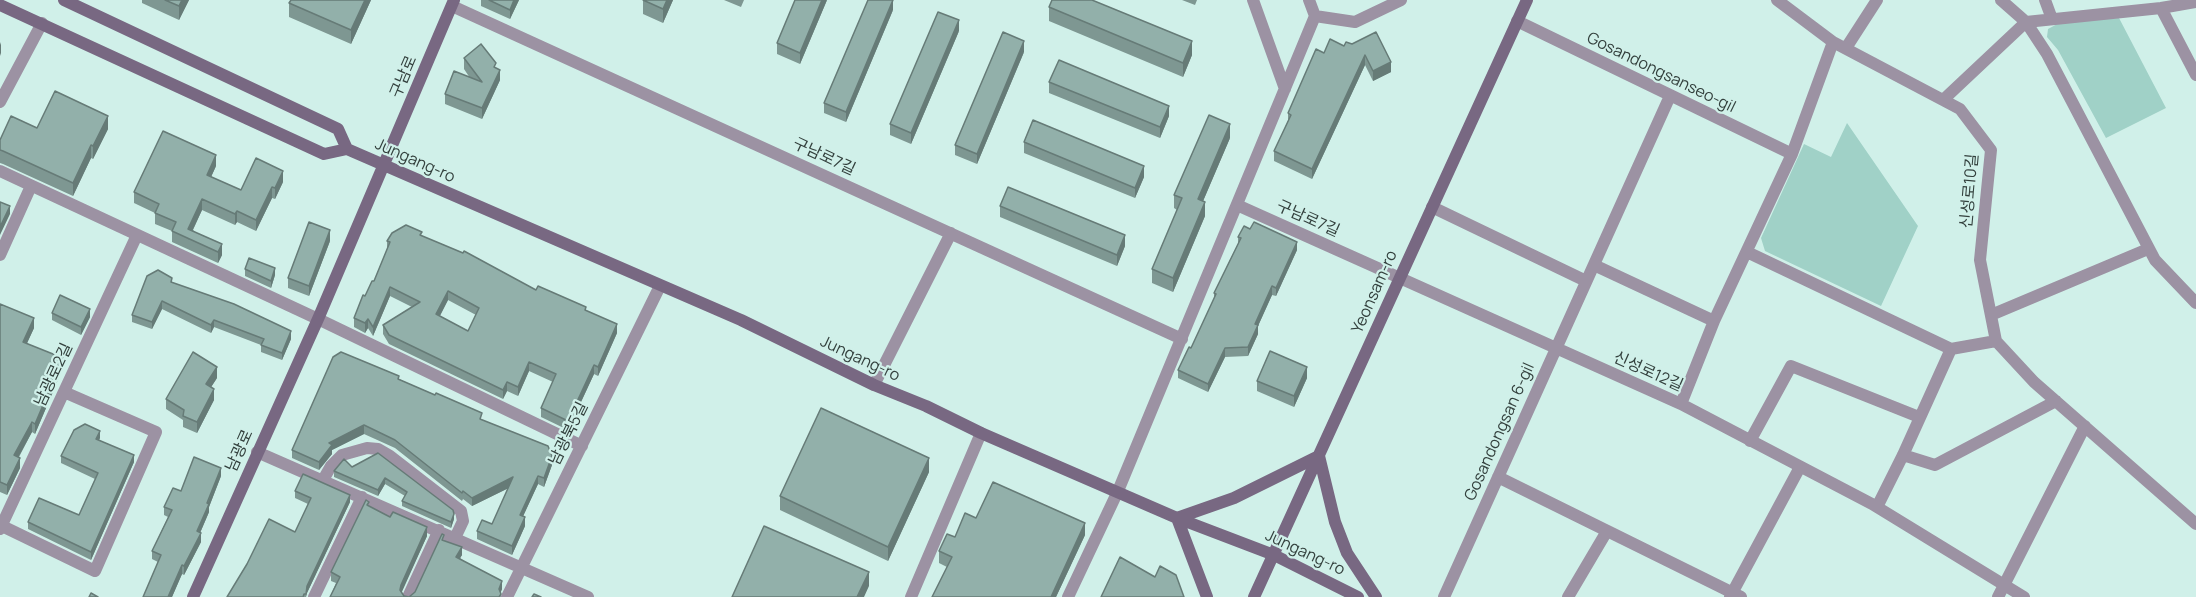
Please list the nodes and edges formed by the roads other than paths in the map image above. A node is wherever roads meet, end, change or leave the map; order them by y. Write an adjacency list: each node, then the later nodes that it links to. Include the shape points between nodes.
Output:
1 (64, 0): 26 (main road, via 338,129)
2 (1253, 0): 22 (street)
3 (1309, 0): 14 (street)
4 (1401, 0): 14 (street, via 1355,22)
5 (1527, 0): 16 (main road, Yeonsam-ro)
6 (1777, 0): 19 (street, 신성로10길)
7 (1877, 0): 20 (street)
8 (2001, 0): 17 (street)
9 (2044, 0): 15 (street)
10 (2196, 2): 13 (street)
11 (453, 3): 28 (main road, 구남로); 33 (street, 구남로7길)
12 (0, 5): 18 (main road, Jungang-ro)
13 (2161, 8): 15 (street); 21 (street)
14 (1316, 16): 22 (street)
15 (2052, 19): 17 (street)
16 (1517, 21): 23 (street, Gosandongsanseo-gil); 32 (main road, Yeonsam-ro)
17 (2026, 22): 24 (street); 35 (street, via 2047,54)
18 (42, 23): 25 (street); 26 (main road, Jungang-ro, via 324,154)
19 (1833, 42): 20 (street, 신성로10길); 27 (street)
20 (1846, 48): 24 (street, 신성로10길)
21 (2196, 75)
22 (1285, 89): 31 (street)
23 (1670, 96): 27 (street, Gosandongsanseo-gil); 38 (street, Gosandongsan 6-gil)
24 (1943, 100): 43 (street, 신성로10길, via 1960,109 1991,150 1980,260)
25 (0, 102)
26 (347, 149): 28 (main road, Jungang-ro)
27 (1792, 154): 36 (street)
28 (385, 166): 41 (main road, Jungang-ro); 44 (main road, 남광로)
29 (0, 171): 30 (street)
30 (31, 186): 34 (street); 37 (street)
31 (1237, 205): 39 (street, 구남로7길); 46 (street)
32 (1432, 207): 39 (main road, Yeonsam-ro); 40 (street)
33 (951, 233): 46 (street, 구남로7길); 50 (street)
34 (137, 235): 44 (street); 51 (street, 남광로2길)
35 (2148, 249): 42 (street); 43 (street)
36 (1748, 252): 45 (street); 48 (street)
37 (0, 255)
38 (1594, 265): 40 (street, Gosandongsan 6-gil); 45 (street)
39 (1399, 278): 49 (street, 신성로12길); 61 (main road, Yeonsam-ro)
40 (1586, 281): 49 (street, Gosandongsan 6-gil)
41 (660, 286): 50 (main road, Jungang-ro, via 741,320); 58 (street, 남광북5길)
42 (2196, 303)
43 (1991, 315): 47 (street, 신성로10길)
44 (318, 319): 58 (street); 59 (main road, 남광로)
45 (1714, 321): 53 (street)
46 (1182, 339): 65 (street)
47 (1996, 341): 48 (street); 52 (street)
48 (1951, 348): 54 (street)
49 (1556, 349): 53 (street, 신성로12길); 63 (street, Gosandongsan 6-gil)
50 (874, 385): 56 (main road, Jungang-ro)
51 (64, 392): 70 (street, 남광로2길); 70 (street, via 156,432 95,571)
52 (2056, 401): 55 (street); 60 (street, via 1935,465)
53 (1681, 404): 57 (street, 신성로12길)
54 (1919, 417): 57 (street, via 1791,366); 60 (street)
55 (2085, 426): 69 (street); 76 (street)
56 (981, 433): 65 (main road, Jungang-ro); 83 (street)
57 (1750, 441): 62 (street, 신성로12길)
58 (582, 446): 75 (street, 남광북5길)
59 (257, 452): 64 (street); 78 (main road, 남광로)
60 (1903, 455): 67 (street)
61 (1319, 456): 68 (main road, via 1234,498); 74 (main road, Yeonsam-ro); 88 (main road, via 1347,553)
62 (1800, 467): 67 (street, 신성로12길); 77 (street)
63 (1498, 477): 72 (street); 89 (street, Gosandongsan 6-gil)
64 (323, 480): 66 (street); 73 (street, via 342,455 367,447 378,449 461,511 463,521)
65 (1118, 491): 68 (main road, Jungang-ro); 84 (street)
66 (362, 497): 71 (street); 79 (street)
67 (1877, 507): 76 (street, 신성로12길)
68 (1177, 518): 74 (main road, Jungang-ro); 85 (main road)
69 (2196, 524)
70 (0, 527)
71 (439, 530): 73 (street); 80 (street)
72 (1607, 531): 77 (street); 90 (street)
73 (455, 538): 75 (street)
74 (1274, 555): 86 (main road, Yeonsam-ro); 87 (main road, Jungang-ro)
75 (521, 567): 81 (street, 남광북5길); 82 (street)
76 (2004, 585): 91 (street); 92 (street, 신성로12길)
77 (1735, 595)
78 (193, 597)
79 (314, 597)
80 (408, 597)
81 (507, 597)
82 (588, 597)
83 (910, 597)
84 (1068, 597)
85 (1207, 597)
86 (1254, 597)
87 (1358, 597)
88 (1376, 597)
89 (1444, 597)
90 (1568, 597)
91 (1998, 597)
92 (2024, 597)

